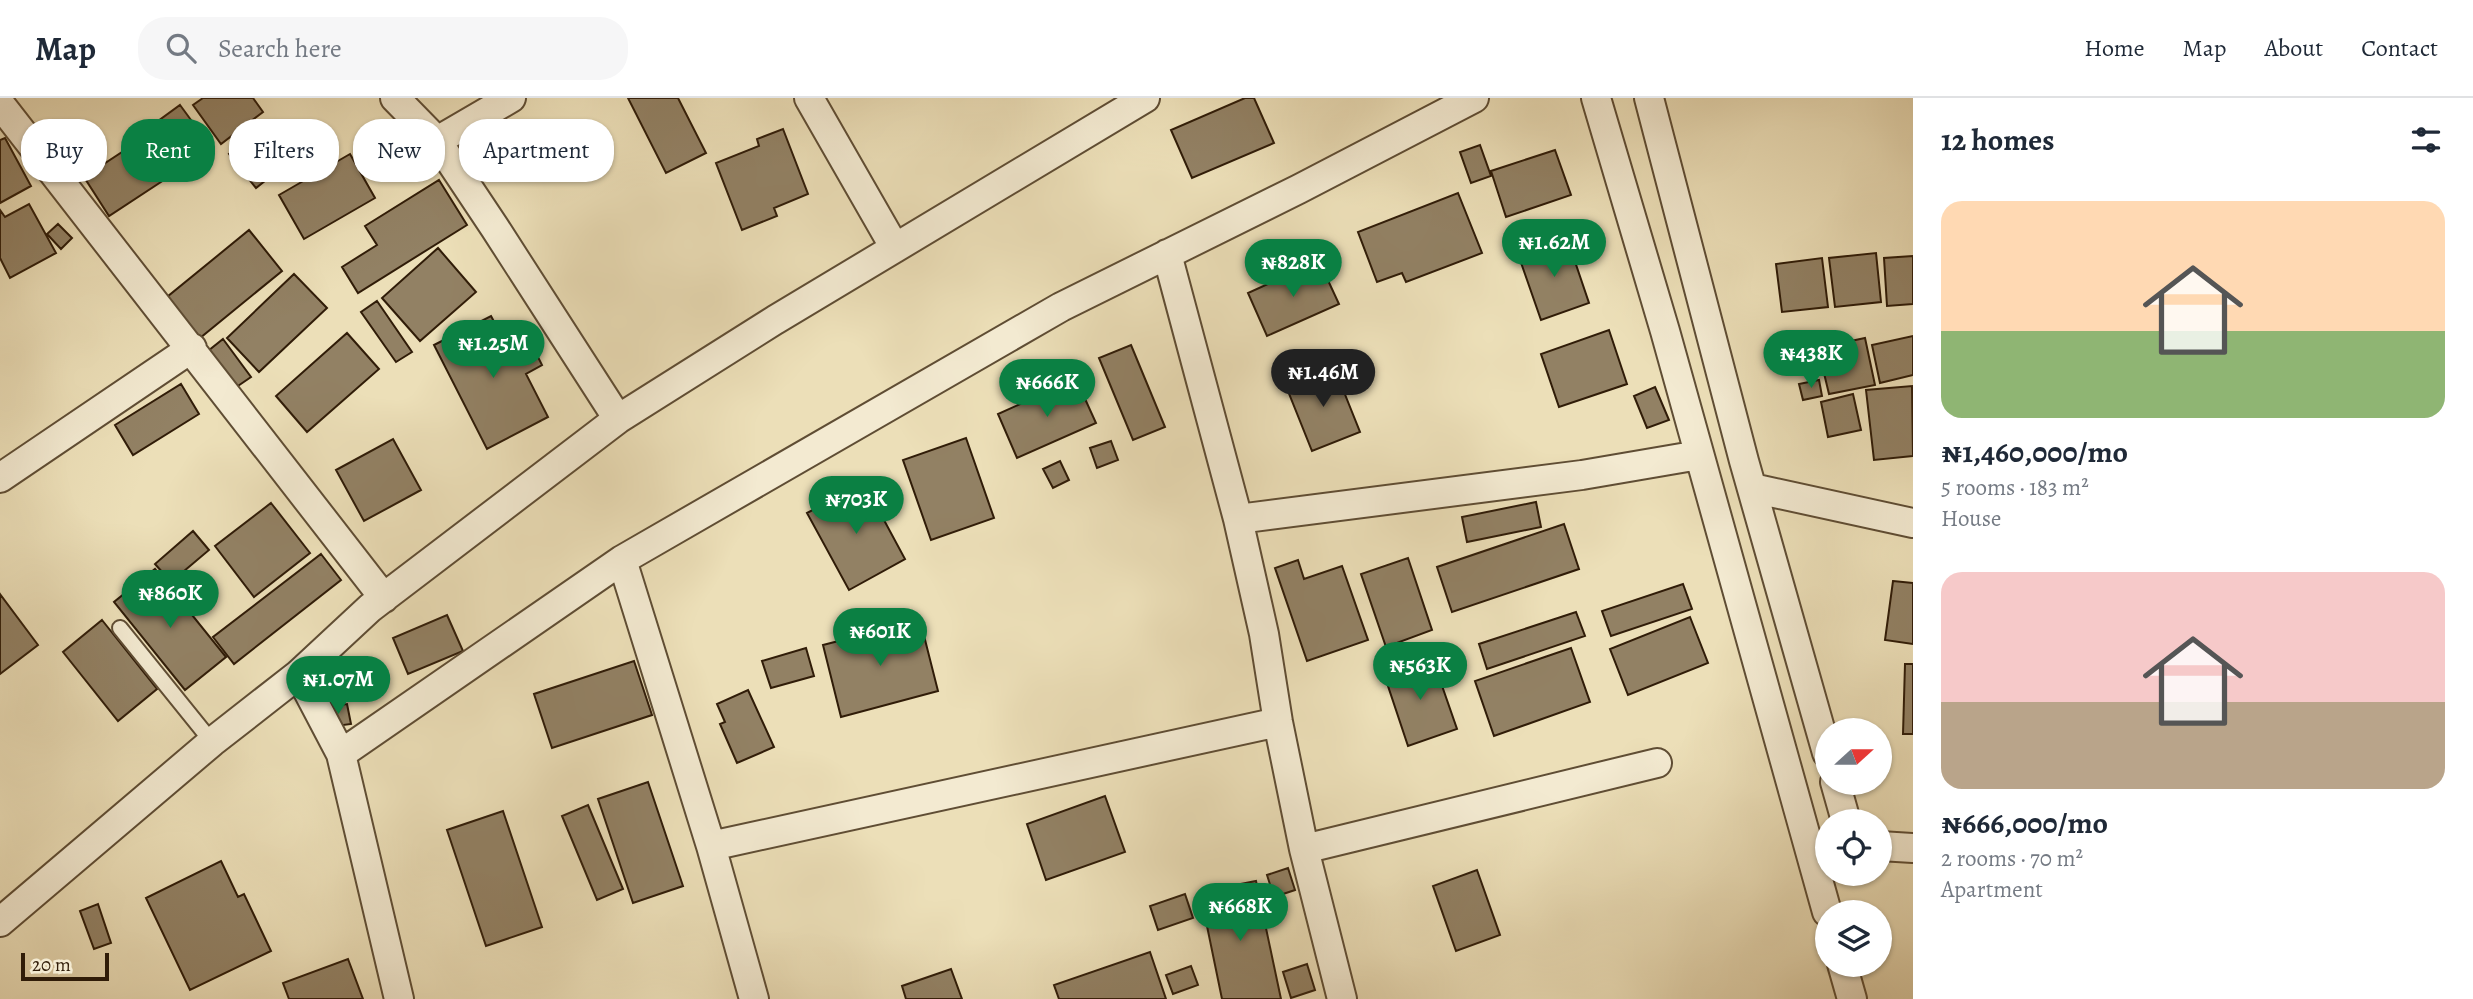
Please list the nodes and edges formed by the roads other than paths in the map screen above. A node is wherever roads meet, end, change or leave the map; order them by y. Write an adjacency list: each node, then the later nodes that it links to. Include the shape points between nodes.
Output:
1 (395, 98): 9 (street)
2 (511, 98): 10 (street)
3 (810, 98): 12 (street)
4 (1144, 98): 12 (street)
5 (1474, 98): 13 (street)
6 (1596, 98): 16 (street)
7 (1649, 98): 17 (street)
8 (1, 107): 14 (street)
9 (416, 119)
10 (445, 136)
11 (445, 153): 15 (street)
12 (895, 248): 15 (street)
13 (1167, 254): 19 (street); 21 (street, via 1061,307)
14 (192, 348): 18 (street); 22 (street)
15 (618, 419): 22 (street)
16 (1701, 464): 17 (street); 19 (street); 30 (street)
17 (1748, 474): 20 (street); 25 (street)
18 (0, 478)
19 (1238, 519): 26 (street)
20 (1913, 523)
21 (622, 560): 28 (street); 31 (street)
22 (384, 598): 24 (street)
23 (120, 628): 27 (lane)
24 (299, 674): 27 (street); 28 (street)
25 (1817, 718)
26 (1278, 722): 31 (street); 34 (street)
27 (212, 742): 35 (street)
28 (341, 754): 37 (street)
29 (1657, 763): 34 (street)
30 (1815, 834)
31 (710, 846): 38 (street)
32 (1892, 847): 33 (street)
33 (1913, 848)
34 (1304, 849): 39 (street)
35 (0, 922)
36 (1846, 977): 40 (street)
37 (399, 999)
38 (754, 999)
39 (1342, 999)
40 (1852, 999)

